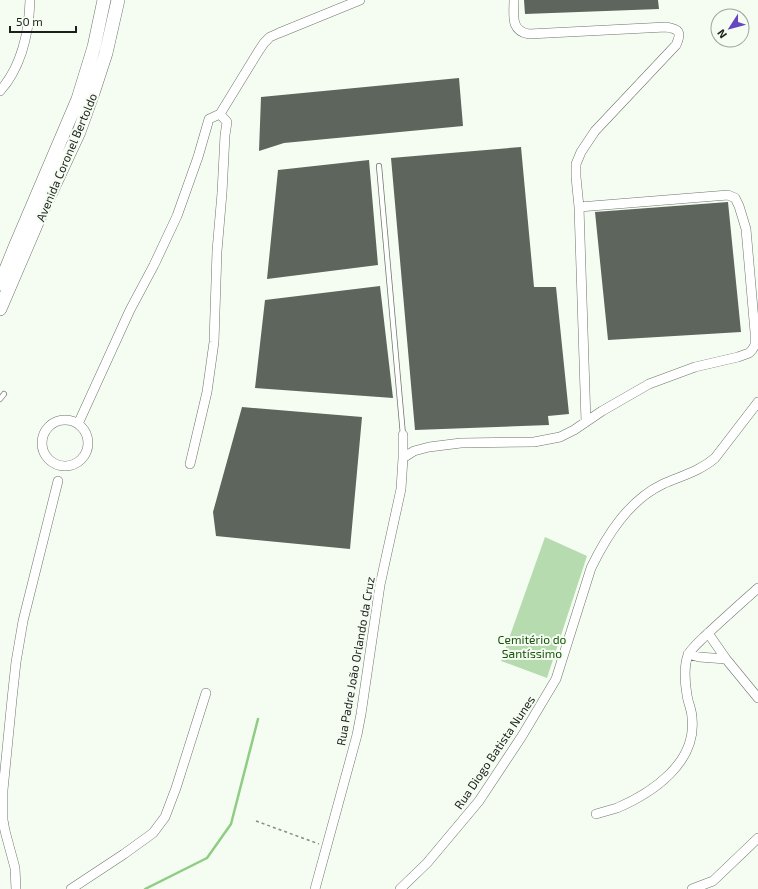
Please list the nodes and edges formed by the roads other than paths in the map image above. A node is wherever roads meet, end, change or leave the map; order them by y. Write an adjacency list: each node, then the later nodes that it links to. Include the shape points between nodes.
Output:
1 (30, 0): 6 (street, via 23,49 13,72)
2 (104, 0): 10 (street, Avenida Coronel Bertoldo, via 94,47 78,99)
3 (118, 0): 10 (street, Avenida Coronel Bertoldo, via 106,53 79,132)
4 (360, 0): 7 (street, via 270,37)
5 (514, 0): 9 (street, via 514,22 523,33 666,27 675,28 679,32 676,45 596,131 581,152 576,164)
6 (0, 91)
7 (220, 114): 17 (street, via 209,119 177,216 130,310); 20 (street, via 227,122 217,252 214,342 207,392)
8 (379, 166): 18 (lane)
9 (579, 207): 16 (street); 16 (street, via 728,195 735,198 746,229 755,332 755,345 749,353 695,367 649,384)
10 (20, 250): 11 (street, Avenida Coronel Bertoldo); 12 (street, Avenida Coronel Bertoldo)
11 (0, 284)
12 (0, 309)
13 (4, 394): 14 (lane)
14 (0, 399)
15 (758, 402): 34 (street, Rua Diogo Batista Nunes, via 715,458 700,468 662,484 645,495 622,517 591,568 556,679 522,736 479,801 427,863)
16 (586, 422): 19 (street, via 560,437 534,442 461,443 429,447 414,451)
17 (78, 424): 17 (street, via 74,421 60,420 47,428 42,441 46,456 51,461 66,466 80,460 85,454 88,439 86,432)
18 (403, 435): 19 (street, Rua Padre João Orlando da Cruz)
19 (403, 458): 33 (street, Rua Padre João Orlando da Cruz, via 401,490 380,585 358,728)
20 (190, 464)
21 (58, 481): 31 (street, via 23,621 10,714 3,820 15,868)
22 (758, 588): 23 (street)
23 (708, 633): 24 (street); 25 (street)
24 (688, 654): 25 (street); 28 (street, via 685,681 692,729 690,744 685,754 678,766 656,786 629,802)
25 (726, 659): 27 (street)
26 (206, 693): 32 (street, via 165,817 152,834)
27 (758, 698)
28 (596, 814)
29 (758, 838): 30 (street)
30 (716, 885): 35 (street)
31 (16, 889)
32 (71, 889)
33 (315, 889)
34 (400, 889)
35 (692, 889)

